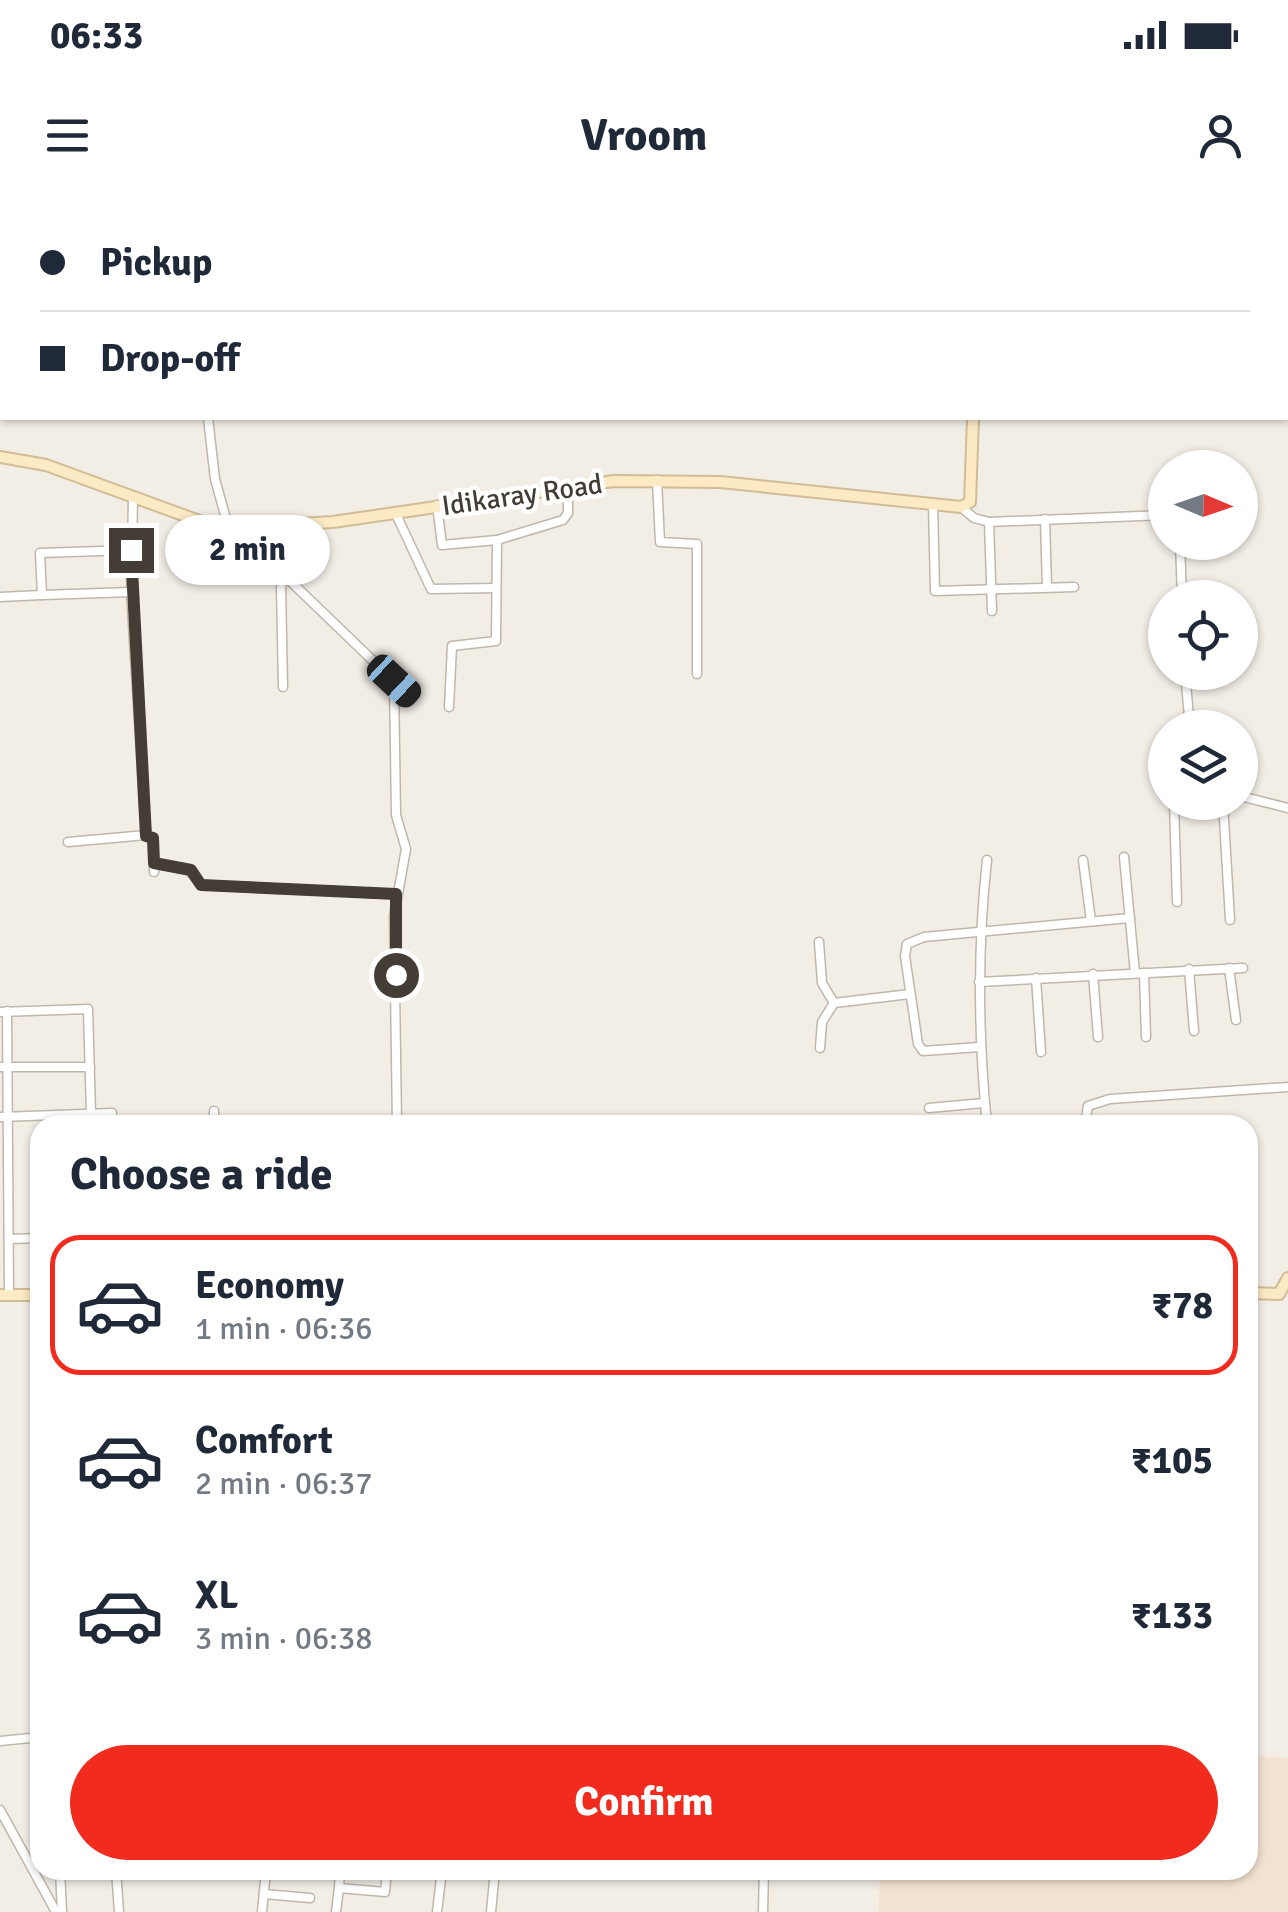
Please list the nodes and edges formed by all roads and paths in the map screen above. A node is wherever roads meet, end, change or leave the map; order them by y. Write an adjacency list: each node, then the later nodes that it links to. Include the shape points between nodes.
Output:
1 (208, 420): 14 (street)
2 (973, 420): 9 (street, via 970,502)
3 (0, 458): 6 (street, Idikaray Road, via 46,465)
4 (657, 480): 5 (street, Idikaray Road); 7 (street, Idikaray Road); 27 (street, via 660,542 697,544)
5 (568, 487): 8 (street, Idikaray Road); 16 (street, via 564,520)
6 (133, 499): 14 (street, Idikaray Road); 17 (street)
7 (933, 504): 9 (street, Idikaray Road); 22 (street, via 934,591)
8 (438, 505): 10 (street, Idikaray Road); 16 (street, via 442,545)
9 (960, 507): 13 (street)
10 (396, 512): 15 (street, Idikaray Road); 21 (street, via 431,589)
11 (1148, 515): 12 (street)
12 (1045, 518): 13 (street); 19 (street)
13 (990, 522): 22 (street)
14 (228, 526): 15 (street, Idikaray Road)
15 (248, 527): 18 (street)
16 (496, 540): 21 (street)
17 (131, 550): 23 (street); 24 (street, via 40,553)
18 (286, 577): 28 (street); 29 (street)
19 (1047, 587): 20 (street); 22 (street)
20 (1074, 587)
21 (496, 588): 31 (street, via 496,642 452,646)
22 (992, 590): 26 (street)
23 (132, 592): 24 (street); 36 (street)
24 (42, 595): 25 (street)
25 (0, 597)
26 (992, 611)
27 (697, 674)
28 (394, 681): 30 (street); 41 (street, via 396,815 406,850)
29 (283, 687)
30 (410, 696)
31 (449, 707)
32 (1258, 800): 33 (street)
33 (1288, 808)
34 (1175, 820): 42 (street)
35 (1224, 820): 44 (street)
36 (146, 836): 37 (street); 41 (street, via 153,838 154,867 191,870 201,885)
37 (68, 842)
38 (1124, 857): 43 (street)
39 (986, 860): 46 (street)
40 (1083, 860): 45 (street)
41 (396, 894): 75 (street)
42 (1177, 902)
43 (1130, 918): 45 (street); 51 (street)
44 (1230, 920)
45 (1091, 922): 46 (street)
46 (978, 933): 54 (street); 55 (street, via 907,944)
47 (819, 942): 56 (street, via 822,982)
48 (1228, 968): 49 (street); 50 (street); 58 (street)
49 (1243, 968)
50 (1190, 970): 51 (street); 59 (street)
51 (1139, 973): 52 (street); 61 (street)
52 (1093, 974): 53 (street); 60 (street)
53 (1036, 978): 54 (street); 64 (street)
54 (980, 982): 62 (street)
55 (910, 994): 56 (street); 62 (street, via 923,1051)
56 (834, 1004): 63 (street, via 822,1022)
57 (4, 1012): 65 (street); 66 (street, via 88,1008)
58 (1236, 1020)
59 (1194, 1031)
60 (1098, 1037)
61 (1146, 1037)
62 (979, 1047): 68 (street)
63 (820, 1048)
64 (1042, 1052)
65 (4, 1067): 66 (street); 79 (street)
66 (90, 1067): 72 (street)
67 (1288, 1087): 77 (street, via 1110,1100 1088,1106)
68 (984, 1103): 69 (street); 76 (street)
69 (929, 1108)
70 (214, 1111): 74 (street)
71 (112, 1113): 72 (street)
72 (91, 1114): 73 (street)
73 (62, 1115)
74 (214, 1115)
75 (397, 1115)
76 (986, 1115)
77 (1087, 1115)
78 (30, 1116): 79 (street)
79 (4, 1117): 81 (street)
80 (30, 1239): 81 (street)
81 (8, 1240): 84 (street)
82 (1288, 1278): 83 (street, via 1278,1294)
83 (1258, 1293)
84 (4, 1295): 85 (street)
85 (30, 1295)
86 (30, 1738): 87 (street)
87 (0, 1741)
88 (0, 1810): 89 (street)
89 (30, 1862)
90 (40, 1880): 102 (street)
91 (60, 1880): 102 (street)
92 (117, 1880): 103 (street)
93 (265, 1880): 100 (street)
94 (339, 1880): 99 (street)
95 (387, 1880): 99 (street, via 385,1892)
96 (441, 1880): 106 (street)
97 (493, 1880): 107 (street)
98 (764, 1880): 108 (street)
99 (339, 1888): 105 (street)
100 (264, 1894): 101 (street); 104 (street)
101 (310, 1898)
102 (59, 1912)
103 (119, 1912)
104 (262, 1912)
105 (336, 1912)
106 (437, 1912)
107 (490, 1912)
108 (763, 1912)

